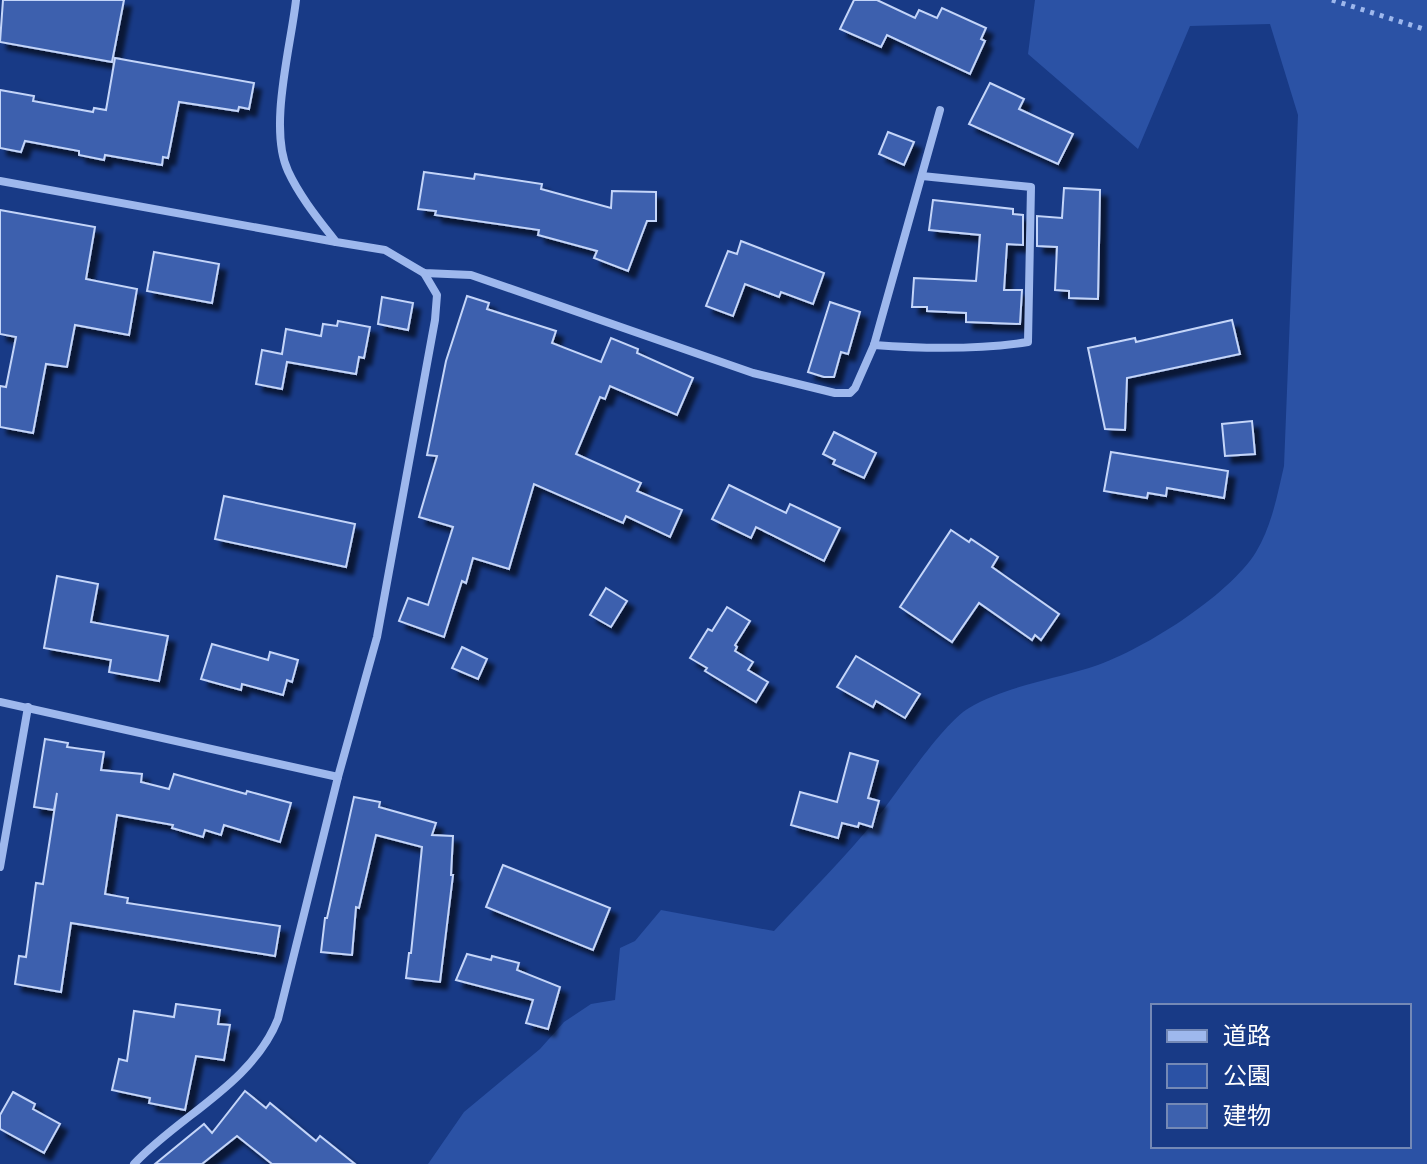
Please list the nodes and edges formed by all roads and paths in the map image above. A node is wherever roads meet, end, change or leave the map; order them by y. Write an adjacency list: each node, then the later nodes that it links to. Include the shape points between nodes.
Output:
1 (296, 0): 7 (street, via 280,127 287,168)
2 (1332, 0): 3 (path)
3 (1427, 30)
4 (940, 110): 5 (street)
5 (922, 176): 9 (street); 9 (street, via 1031,187 1028,342 991,348)
6 (0, 181): 7 (street)
7 (336, 242): 8 (street, via 385,250)
8 (424, 273): 9 (street, via 471,275 753,373 835,393 855,388); 12 (street, via 437,295 435,320 377,637)
9 (874, 345)
10 (0, 702): 11 (street)
11 (28, 707): 12 (street); 13 (street)
12 (338, 777): 14 (street, via 272,1033 235,1079)
13 (0, 867)
14 (134, 1164)

